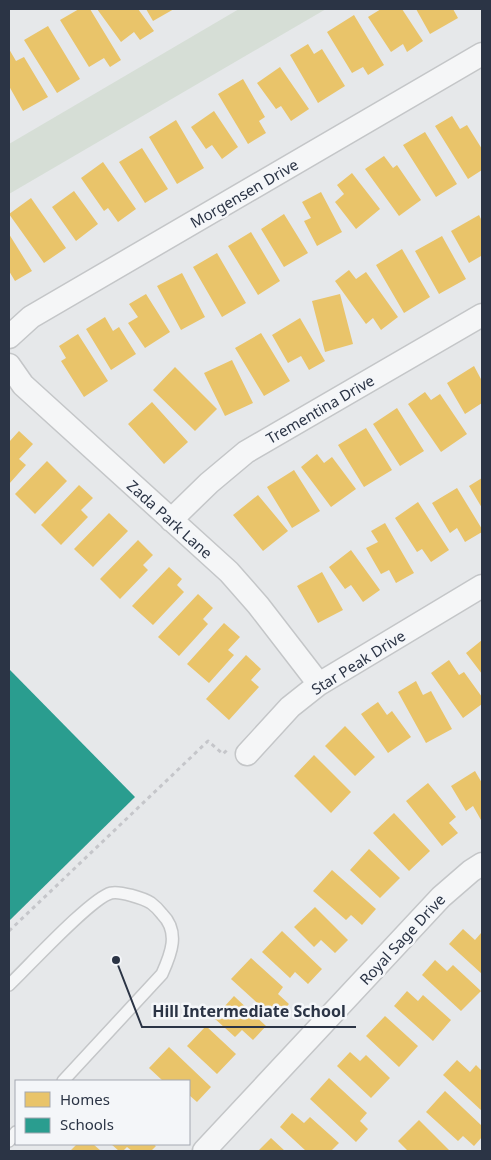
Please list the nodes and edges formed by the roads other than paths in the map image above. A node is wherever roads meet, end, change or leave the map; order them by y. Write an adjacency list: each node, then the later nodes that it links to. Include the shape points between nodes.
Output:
1 (482, 54): 3 (street, Morgensen Drive, via 31,317)
2 (482, 314): 5 (street, Trementina Drive, via 246,452)
3 (9, 337)
4 (9, 365): 5 (street, Zada Park Lane, via 23,385)
5 (171, 520): 7 (street, Zada Park Lane, via 229,572)
6 (482, 586): 7 (street, Star Peak Drive)
7 (319, 684): 8 (street, Star Peak Drive, via 290,707)
8 (247, 754)
9 (482, 864): 12 (street, Royal Sage Drive, via 441,897)
10 (9, 986): 11 (lane, via 77,918 111,893 152,903 165,917 172,930 173,944 162,974)
11 (64, 1080)
12 (204, 1151)

